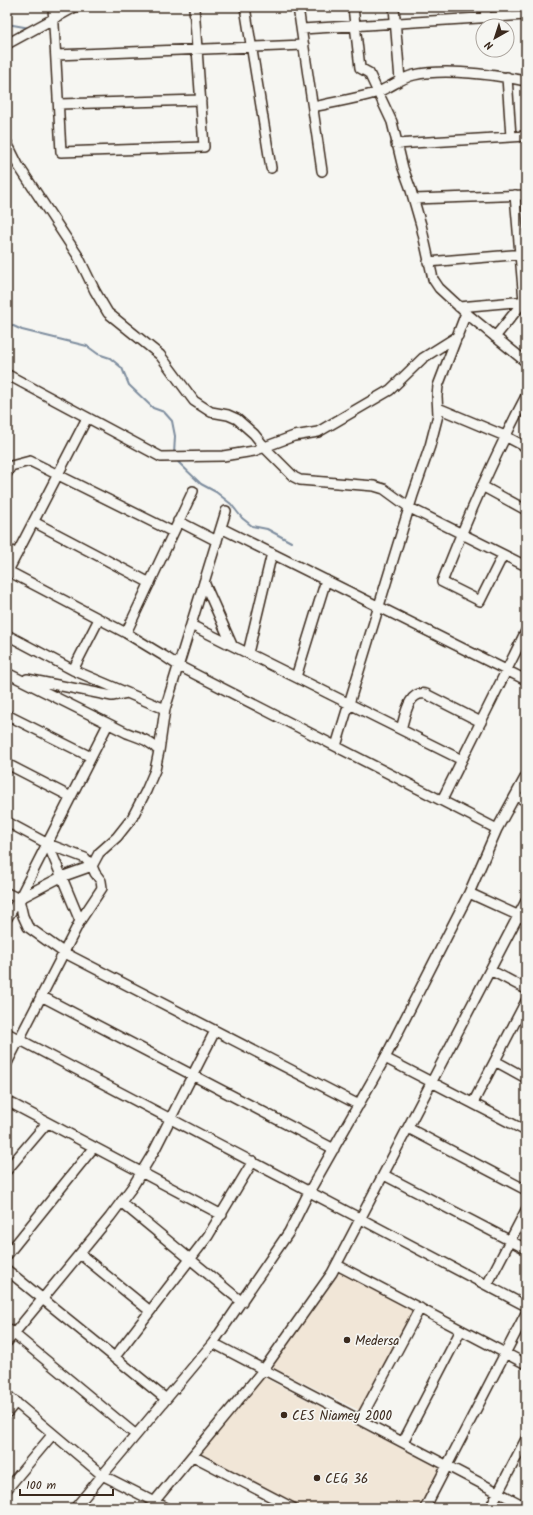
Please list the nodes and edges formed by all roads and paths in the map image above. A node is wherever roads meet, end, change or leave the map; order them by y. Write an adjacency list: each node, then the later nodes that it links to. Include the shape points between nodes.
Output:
1 (53, 7): 11 (street)
2 (76, 7): 11 (street)
3 (194, 7): 19 (street)
4 (245, 7): 18 (street)
5 (298, 7): 15 (street)
6 (352, 7): 14 (street)
7 (394, 7): 13 (street)
8 (485, 7): 10 (street)
9 (526, 15): 10 (street)
10 (486, 18)
11 (53, 19): 16 (street); 20 (street)
12 (475, 19): 13 (street)
13 (396, 23): 14 (street); 22 (street)
14 (355, 26): 15 (street); 24 (street, via 360,68 369,73)
15 (302, 29): 17 (street)
16 (7, 44)
17 (304, 45): 18 (street); 27 (street)
18 (251, 47): 19 (street); 32 (street)
19 (197, 49): 20 (street); 25 (street)
20 (56, 55): 26 (street)
21 (507, 77): 22 (street, via 440,72 414,75); 23 (street); 29 (street)
22 (400, 80): 24 (street)
23 (526, 81)
24 (377, 92): 27 (street); 31 (street, via 392,122)
25 (201, 100): 26 (street); 26 (street, via 204,147 61,152)
26 (59, 104)
27 (313, 107): 33 (street)
28 (526, 136): 29 (street)
29 (511, 137): 31 (street)
30 (7, 143): 49 (street, via 22,171 78,256 108,313 160,355 194,401 211,412 237,419)
31 (396, 144): 36 (street)
32 (271, 168)
33 (322, 171)
34 (516, 195): 35 (street); 36 (street); 37 (street)
35 (526, 195)
36 (414, 199): 38 (street)
37 (523, 254): 38 (street); 39 (street)
38 (428, 262): 40 (street, via 435,282)
39 (525, 301): 40 (street); 42 (street)
40 (463, 310): 41 (street); 42 (street)
41 (458, 336): 46 (street, via 438,386); 49 (street, via 423,358 390,390 318,432 294,436)
42 (495, 337): 43 (street)
43 (526, 362)
44 (7, 377): 47 (street, via 8,375)
45 (526, 396): 48 (street)
46 (438, 408): 48 (street); 55 (street, via 430,446)
47 (87, 418): 49 (street, via 161,457 223,456); 52 (street)
48 (505, 436): 50 (street); 53 (street)
49 (264, 447): 55 (street, via 300,480 380,487)
50 (526, 447)
51 (7, 473): 52 (street, via 11,466 30,461)
52 (59, 474): 59 (street); 61 (street)
53 (482, 486): 56 (street); 62 (street)
54 (193, 491): 58 (street)
55 (410, 508): 62 (street); 73 (street)
56 (526, 510)
57 (226, 511): 60 (street)
58 (178, 521): 61 (street); 63 (street)
59 (34, 522): 66 (street); 72 (street)
60 (221, 528): 63 (street); 65 (street)
61 (173, 532): 72 (street)
62 (461, 534): 67 (street); 67 (street, via 442,582 480,601)
63 (217, 541): 71 (street)
64 (7, 549): 66 (street)
65 (272, 553): 70 (street); 80 (street)
66 (17, 554): 69 (street)
67 (503, 555): 68 (street)
68 (526, 566)
69 (8, 572): 74 (street)
70 (326, 580): 73 (street); 86 (street)
71 (204, 582): 75 (street); 79 (street)
72 (150, 583): 77 (street)
73 (379, 606): 83 (street); 89 (street)
74 (99, 619): 77 (street); 82 (street)
75 (191, 625): 79 (street); 81 (street)
76 (526, 631): 83 (street)
77 (126, 634): 81 (street)
78 (7, 635): 82 (street)
79 (232, 645): 80 (street)
80 (248, 653): 86 (street)
81 (179, 666): 90 (street); 95 (street)
82 (73, 670): 88 (street)
83 (507, 670): 87 (street); 92 (street)
84 (7, 673): 85 (street)
85 (16, 677): 88 (street, via 112,696); 93 (street)
86 (296, 677): 89 (street)
87 (526, 680)
88 (127, 693): 90 (street)
89 (349, 704): 94 (street); 95 (street)
90 (165, 709): 96 (street)
91 (7, 715): 97 (street)
92 (481, 722): 94 (street, via 422,693 412,698); 98 (street)
93 (108, 724): 96 (street, via 145,740); 97 (street)
94 (401, 729): 98 (street)
95 (336, 746): 103 (street)
96 (160, 751): 108 (street, via 155,770 132,818 117,837 99,853)
97 (91, 757): 102 (street)
98 (462, 760): 103 (street)
99 (7, 764): 102 (street)
100 (526, 776): 101 (street)
101 (516, 796): 104 (street); 106 (street)
102 (72, 797): 107 (street)
103 (442, 800): 106 (street)
104 (526, 801)
105 (7, 822): 107 (street)
106 (497, 829): 110 (street)
107 (48, 844): 108 (street, via 85,858); 109 (street); 112 (street)
108 (92, 866): 109 (street); 116 (street, via 102,888)
109 (61, 877): 112 (street); 116 (street)
110 (469, 892): 114 (street); 125 (street)
111 (7, 893): 112 (street)
112 (19, 899): 115 (street); 117 (street, via 28,927)
113 (526, 901): 114 (street)
114 (523, 917): 118 (street)
115 (7, 918)
116 (80, 921): 117 (street)
117 (63, 952): 120 (street); 122 (street)
118 (490, 970): 119 (street); 130 (street)
119 (526, 989)
120 (41, 996): 124 (street); 128 (street)
121 (526, 1001): 126 (street)
122 (215, 1031): 128 (street); 133 (street)
123 (7, 1033): 124 (street)
124 (19, 1039): 127 (street); 134 (street)
125 (385, 1058): 130 (street); 133 (street)
126 (495, 1061): 129 (street); 132 (street)
127 (7, 1063)
128 (193, 1075): 134 (street); 139 (street)
129 (526, 1078)
130 (432, 1082): 132 (street); 136 (street)
131 (7, 1101): 135 (street)
132 (473, 1103): 137 (street)
133 (359, 1105): 139 (street)
134 (171, 1118): 140 (street); 142 (street)
135 (47, 1123): 138 (street); 141 (street)
136 (408, 1128): 143 (street); 144 (street)
137 (526, 1131)
138 (94, 1147): 142 (street); 153 (street)
139 (334, 1149): 145 (street)
140 (253, 1161): 145 (street); 148 (street)
141 (7, 1170)
142 (142, 1173): 146 (street); 148 (street)
143 (384, 1175): 149 (street); 150 (street)
144 (526, 1190)
145 (310, 1192): 149 (street); 159 (street, via 289,1232)
146 (121, 1202): 152 (street); 154 (street)
147 (526, 1210): 150 (street)
148 (222, 1215): 154 (street)
149 (361, 1219): 155 (street); 157 (street)
150 (510, 1240): 151 (street); 157 (street)
151 (526, 1249)
152 (80, 1254): 158 (street); 162 (street)
153 (7, 1255)
154 (191, 1259): 159 (street); 162 (street)
155 (337, 1265): 161 (street); 171 (street)
156 (7, 1270): 158 (street)
157 (487, 1285): 160 (street)
158 (42, 1298): 165 (street); 169 (street)
159 (242, 1302): 167 (street)
160 (526, 1306)
161 (420, 1308): 164 (street); 176 (street)
162 (150, 1311): 169 (street)
163 (526, 1314): 168 (street)
164 (461, 1330): 168 (street); 180 (street)
165 (10, 1331): 166 (street); 178 (street)
166 (7, 1342)
167 (213, 1343): 171 (street); 173 (street)
168 (506, 1353): 170 (street); 182 (street)
169 (114, 1358): 173 (street)
170 (526, 1364)
171 (264, 1370): 176 (street); 181 (street)
172 (7, 1395): 174 (street)
173 (166, 1399): 178 (street)
174 (16, 1402): 175 (street); 177 (street)
175 (7, 1413)
176 (360, 1420): 180 (street)
177 (53, 1434): 183 (street); 184 (street)
178 (136, 1435): 183 (street)
179 (526, 1439): 185 (street)
180 (403, 1442): 182 (street)
181 (193, 1456): 186 (street); 190 (street)
182 (447, 1465): 185 (street); 191 (street)
183 (102, 1475): 186 (street); 188 (street)
184 (7, 1490)
185 (498, 1492): 187 (street); 192 (street)
186 (152, 1505): 189 (street)
187 (526, 1507)
188 (75, 1508)
189 (167, 1508)
190 (293, 1508)
191 (425, 1508)
192 (490, 1508)

